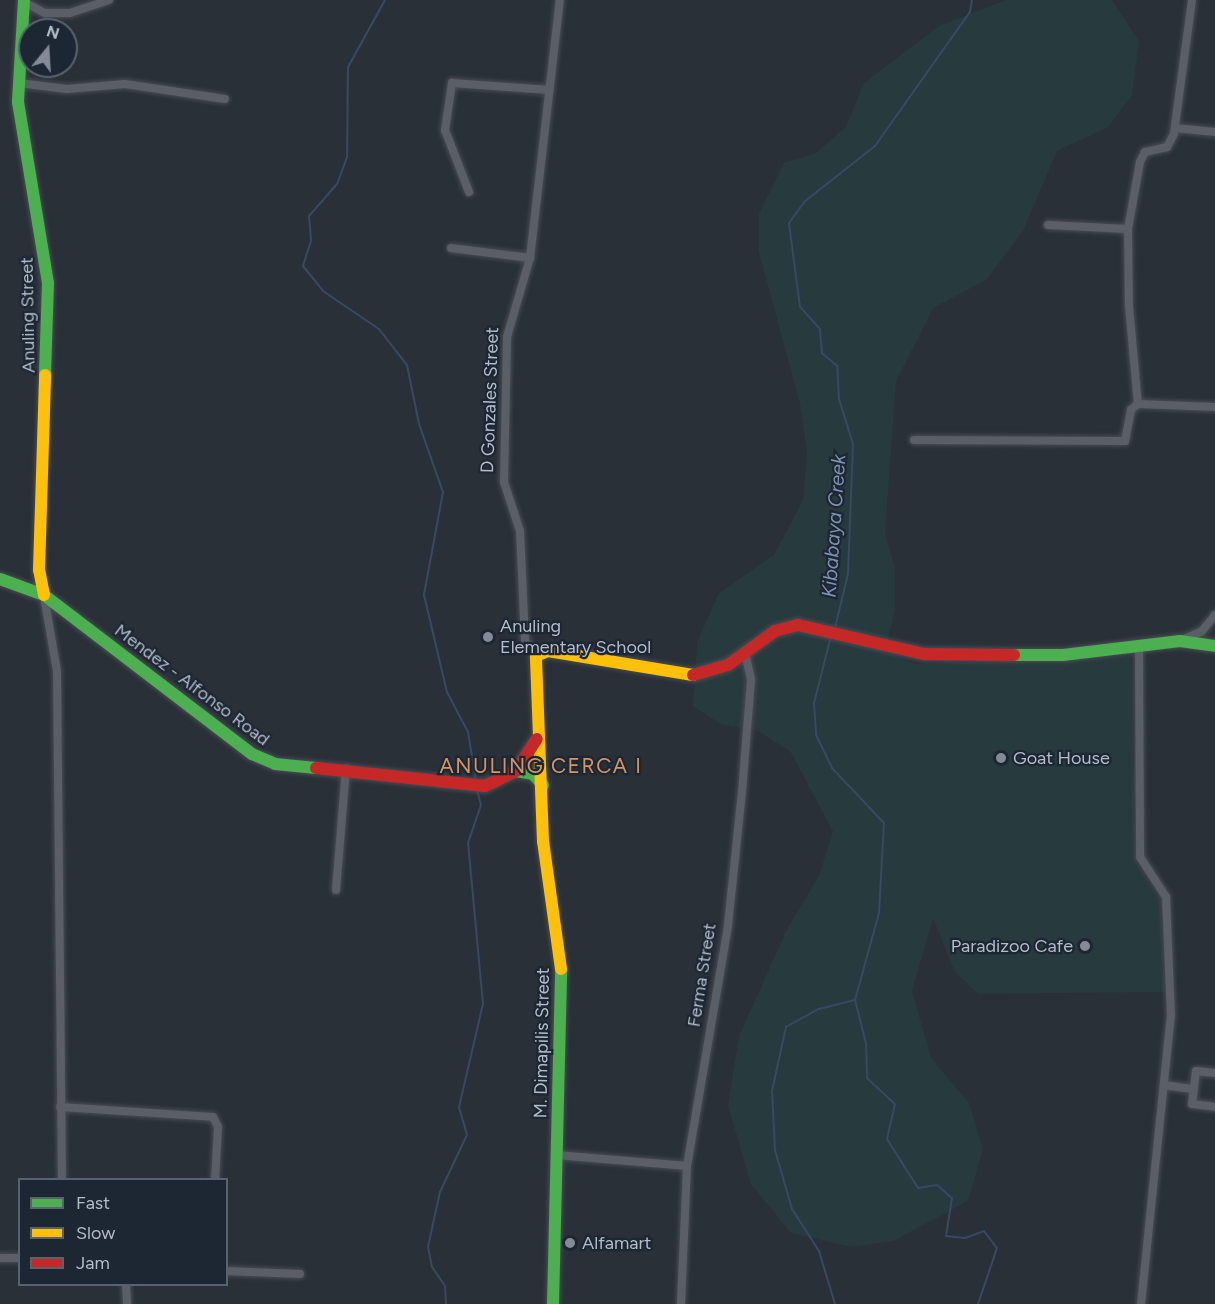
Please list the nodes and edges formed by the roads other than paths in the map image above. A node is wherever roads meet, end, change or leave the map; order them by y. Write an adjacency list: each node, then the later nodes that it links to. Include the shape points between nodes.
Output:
1 (109, 0): 4 (street, via 70,13 45,13)
2 (560, 0): 6 (street, D Gonzales Street)
3 (1192, 0): 8 (street)
4 (24, 1): 5 (main road, Anuling Street)
5 (19, 83): 7 (street, via 67,89 125,84); 19 (main road, Anuling Street, via 21,130 48,283 39,583)
6 (550, 90): 10 (street, via 452,83 445,130); 14 (street, D Gonzales Street)
7 (225, 99)
8 (1175, 128): 9 (street); 12 (street, via 1167,147 1142,156)
9 (1215, 132)
10 (468, 192)
11 (1048, 225): 12 (street)
12 (1128, 229): 15 (street)
13 (451, 248): 14 (street)
14 (530, 258): 25 (street, D Gonzales Street, via 509,320 504,482 520,531 525,640)
15 (1138, 404): 16 (street); 17 (street, via 1131,410 1125,441)
16 (1215, 407)
17 (914, 440)
18 (0, 579): 19 (main road, Mendez - Alfonso Road)
19 (44, 595): 27 (main road, Mendez - Alfonso Road, via 252,754 275,764); 34 (street, via 57,671)
20 (1215, 615): 21 (street, via 1202,631)
21 (1180, 641): 22 (main road); 23 (main road)
22 (1215, 645)
23 (1139, 648): 24 (main road, via 1042,656 924,654 844,632 786,626); 32 (street, via 1140,857 1166,897 1171,1014)
24 (745, 652): 25 (main road, via 728,664 696,675 548,651); 37 (street, Ferma Street, via 749,718 729,913)
25 (536, 656): 26 (main road, M. Dimapilis Street)
26 (537, 739): 28 (main road); 29 (main road, M. Dimapilis Street)
27 (346, 768): 28 (main road, Mendez - Alfonso Road, via 485,786); 30 (street)
28 (516, 771): 29 (main road, via 533,774)
29 (543, 785): 36 (main road, M. Dimapilis Street, via 543,841 563,965)
30 (336, 890)
31 (1215, 1073): 33 (street, via 1196,1071)
32 (1164, 1085): 33 (street); 48 (street)
33 (1194, 1089): 35 (street, via 1192,1104)
34 (60, 1107): 38 (street); 39 (street, via 213,1117 218,1127)
35 (1215, 1107)
36 (556, 1155): 37 (street); 46 (main road, M. Dimapilis Street)
37 (687, 1166): 47 (street, Ferma Street)
38 (62, 1178)
39 (215, 1178)
40 (0, 1258): 41 (street)
41 (18, 1258)
42 (228, 1271): 43 (street)
43 (300, 1274)
44 (126, 1286): 45 (street)
45 (127, 1304)
46 (553, 1304)
47 (681, 1304)
48 (1141, 1304)

